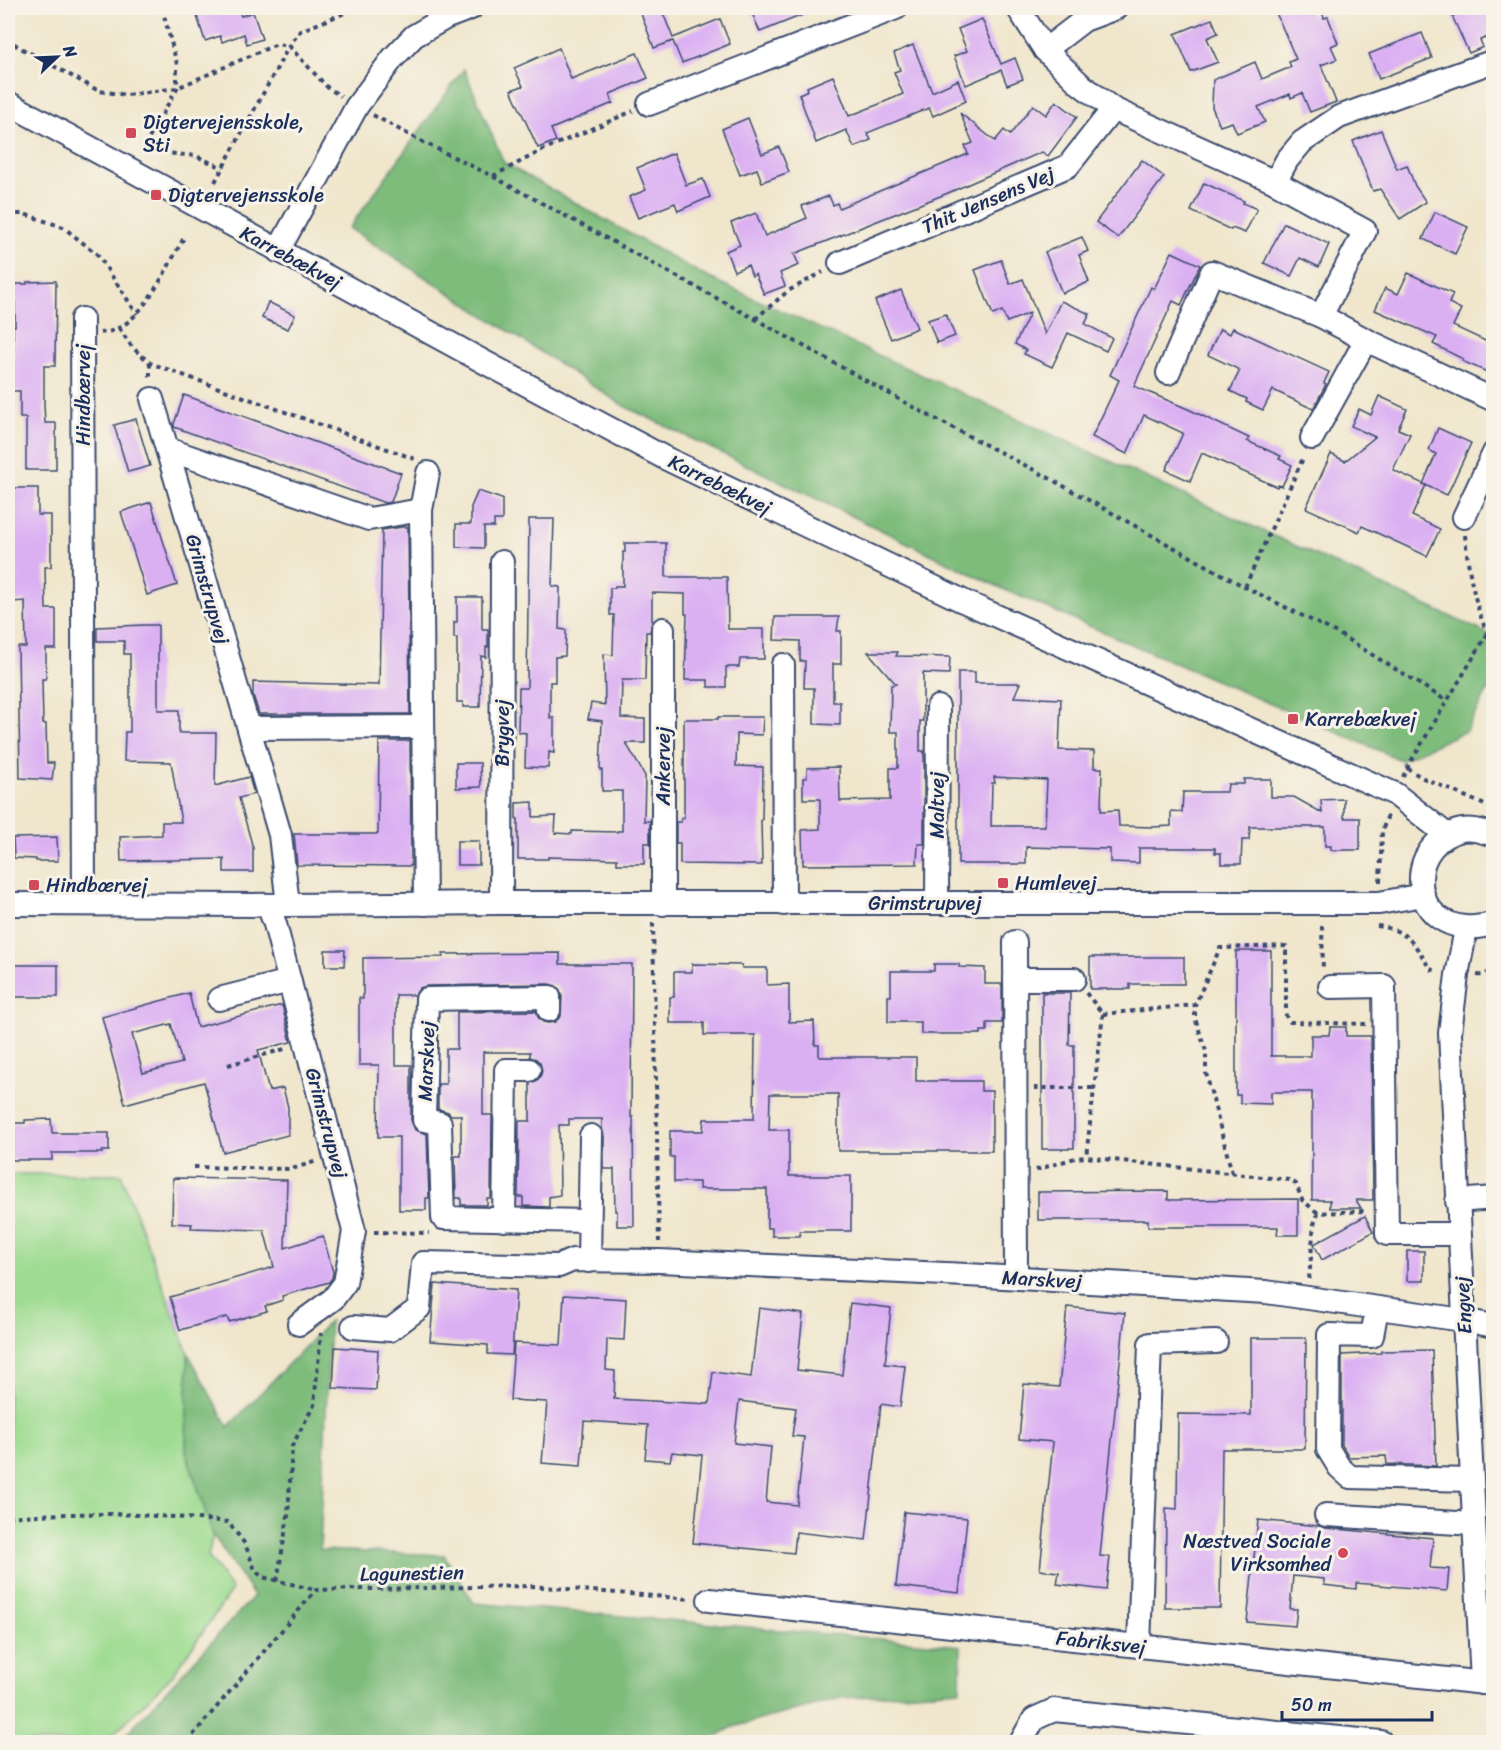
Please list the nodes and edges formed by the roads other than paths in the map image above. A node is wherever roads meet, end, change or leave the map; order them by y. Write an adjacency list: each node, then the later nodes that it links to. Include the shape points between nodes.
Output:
1 (471, 8): 11 (street, via 414,36 393,58 357,106)
2 (896, 8): 8 (street)
3 (1018, 8): 5 (street)
4 (1116, 8): 5 (street, via 1084,20)
5 (1044, 50): 9 (street)
6 (1494, 61): 10 (street, via 1339,117 1302,142)
7 (8, 103): 11 (street, Karrebækvej)
8 (650, 104)
9 (1113, 109): 10 (street); 12 (street, Thit Jensens Vej, via 1068,166)
10 (1275, 182): 13 (street, via 1365,231)
11 (278, 251): 31 (street, Karrebækvej, via 665,458 963,601 1395,794)
12 (840, 262)
13 (1321, 316): 15 (street); 16 (street, via 1212,272)
14 (82, 328): 38 (street, Hindbærvej)
15 (1366, 340): 18 (street); 19 (street)
16 (1168, 373)
17 (152, 399): 20 (street, Grimstrupvej)
18 (1494, 400)
19 (1312, 438)
20 (167, 449): 23 (street, via 369,519); 30 (street, Grimstrupvej)
21 (1494, 453): 24 (street)
22 (428, 473): 23 (street)
23 (421, 510): 29 (street)
24 (1464, 517)
25 (502, 562): 34 (street, Brygvej)
26 (663, 629): 40 (street, Ankervej)
27 (783, 665): 35 (street)
28 (938, 707): 36 (street, Maltvej)
29 (423, 727): 30 (street); 39 (street)
30 (249, 728): 41 (street, Grimstrupvej, via 280,835)
31 (1447, 835): 32 (street, via 1479,830); 33 (street, via 1427,854 1420,881)
32 (1494, 835)
33 (1423, 895): 36 (street, Grimstrupvej, via 1379,903); 43 (street, via 1439,918)
34 (501, 903): 39 (street, Grimstrupvej); 40 (street, Grimstrupvej)
35 (784, 903): 36 (street, Grimstrupvej); 40 (street, Grimstrupvej)
36 (937, 903)
37 (8, 904): 38 (street, Grimstrupvej)
38 (84, 904): 41 (street, Grimstrupvej)
39 (425, 904): 41 (street, Grimstrupvej)
40 (659, 904)
41 (278, 905): 47 (street, Grimstrupvej, via 275,924)
42 (1494, 923): 43 (street)
43 (1466, 929): 54 (street, Engvej, via 1450,1033)
44 (1015, 942): 45 (street)
45 (1015, 979): 46 (street); 59 (street)
46 (1074, 979)
47 (290, 981): 49 (street); 62 (street, Grimstrupvej, via 354,1231 345,1283 333,1299)
48 (1330, 987): 57 (street, via 1384,986 1387,1234)
49 (219, 999)
50 (549, 1010): 55 (street, Marskvej, via 549,997 428,999 424,1120 440,1123 443,1218)
51 (529, 1070): 55 (street, via 506,1070)
52 (591, 1136): 56 (street)
53 (1494, 1198): 54 (street)
54 (1457, 1201): 57 (street, Engvej)
55 (504, 1220): 56 (street, Marskvej)
56 (589, 1221): 58 (street)
57 (1459, 1234): 61 (street, Engvej)
58 (581, 1261): 59 (street, Marskvej); 64 (street, Marskvej, via 559,1266 423,1263 419,1308 390,1330)
59 (1016, 1277): 60 (street, Marskvej, via 1266,1292)
60 (1377, 1308): 61 (street, Marskvej); 66 (street, via 1372,1336 1329,1335 1328,1449 1350,1477)
61 (1464, 1320): 63 (street, Marskvej); 66 (street, Engvej)
62 (299, 1324)
63 (1494, 1326)
64 (353, 1327)
65 (1216, 1342): 70 (street, via 1150,1344)
66 (1472, 1480): 68 (street, Engvej)
67 (1326, 1515): 68 (street)
68 (1474, 1524): 71 (street, Engvej)
69 (709, 1600): 70 (street, Fabriksvej)
70 (1139, 1646): 71 (street, Fabriksvej)
71 (1488, 1683)
72 (1021, 1743): 73 (street, via 1034,1719 1054,1710)
73 (1381, 1743)

